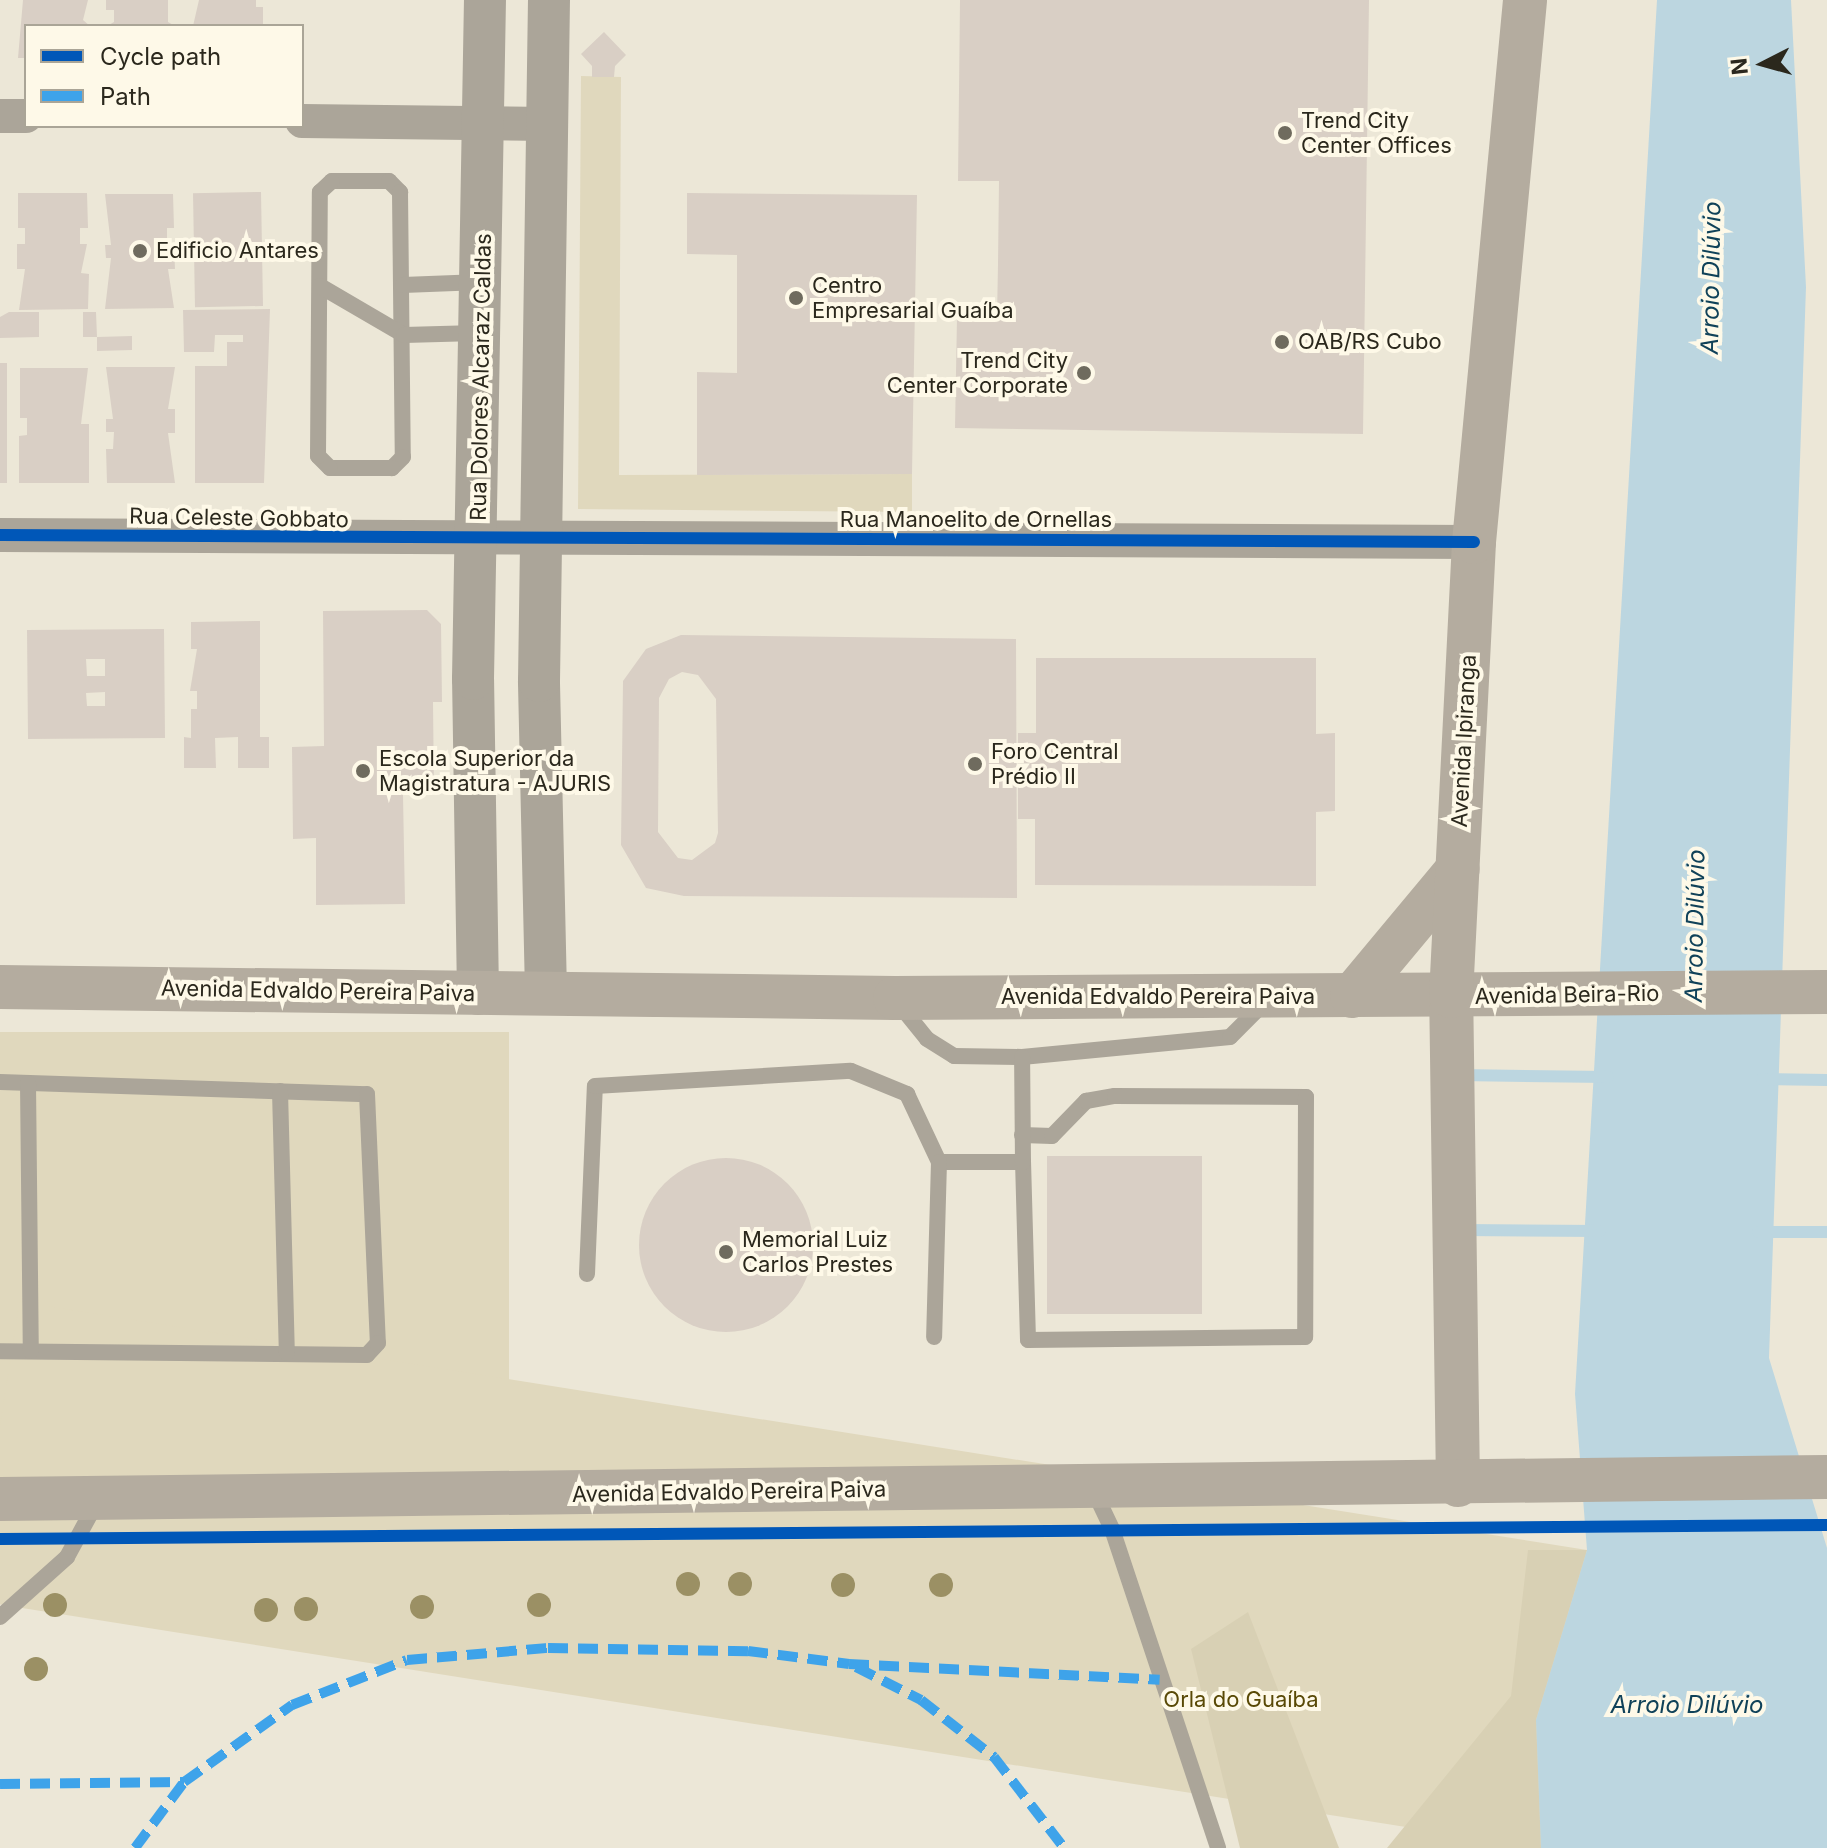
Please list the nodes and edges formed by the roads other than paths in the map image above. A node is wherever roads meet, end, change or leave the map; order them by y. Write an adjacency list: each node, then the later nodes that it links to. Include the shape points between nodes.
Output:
1 (485, 0): 7 (street, Rua Dolores Alcaraz Caldas)
2 (549, 0): 8 (street)
3 (1525, 0): 17 (main road, Avenida Ipiranga)
4 (0, 116): 5 (street)
5 (24, 116)
6 (304, 121): 7 (street)
7 (485, 124): 8 (street); 9 (street, Rua Dolores Alcaraz Caldas)
8 (549, 124): 16 (street)
9 (482, 282): 10 (lane); 12 (street, Rua Dolores Alcaraz Caldas)
10 (403, 285): 11 (lane, via 397,184 332,181 320,192); 13 (lane)
11 (320, 286): 13 (lane); 13 (lane, via 322,464 400,465)
12 (483, 333): 13 (lane); 15 (street, Rua Dolores Alcaraz Caldas)
13 (404, 335)
14 (0, 535): 15 (street, Rua Celeste Gobbato)
15 (478, 540): 16 (street, Rua Manoelito de Ornellas); 18 (street, Rua Dolores Alcaraz Caldas)
16 (540, 540): 17 (street, Rua Manoelito de Ornellas); 19 (street)
17 (1474, 542): 20 (main road, Avenida Ipiranga)
18 (473, 679): 19 (street); 24 (street, Rua Dolores Alcaraz Caldas)
19 (539, 681): 22 (street)
20 (1458, 869): 26 (main road); 27 (main road, Avenida Ipiranga)
21 (0, 987): 24 (main road, Avenida Edvaldo Pereira Paiva)
22 (546, 992): 24 (main road, Avenida Edvaldo Pereira Paiva); 28 (main road, Avenida Edvaldo Pereira Paiva)
23 (1827, 992): 27 (main road, Avenida Beira-Rio)
24 (478, 994)
25 (1270, 996): 26 (main road, Avenida Edvaldo Pereira Paiva); 28 (main road, Avenida Edvaldo Pereira Paiva); 29 (lane, via 1230,1037)
26 (1352, 996): 27 (main road, Avenida Edvaldo Pereira Paiva)
27 (1451, 996): 42 (main road, Avenida Ipiranga)
28 (895, 998): 29 (lane, via 927,1039 954,1056)
29 (1022, 1057): 33 (lane)
30 (0, 1082): 31 (lane)
31 (28, 1083): 32 (lane); 39 (lane)
32 (280, 1091): 40 (lane); 40 (lane, via 359,1091 370,1102 378,1343 367,1355)
33 (1022, 1135): 35 (lane); 35 (lane, via 1052,1136 1086,1101 1115,1096 1306,1097 1305,1337 1028,1340)
34 (939, 1162): 35 (lane); 36 (lane, via 907,1094 851,1071 603,1082 592,1093); 37 (lane)
35 (1023, 1162)
36 (587, 1274)
37 (934, 1337)
38 (0, 1351): 39 (lane)
39 (31, 1351): 40 (lane)
40 (287, 1353)
41 (1827, 1477): 42 (main road)
42 (1458, 1485): 43 (main road, Avenida Edvaldo Pereira Paiva)
43 (1092, 1488): 44 (main road, Avenida Edvaldo Pereira Paiva); 47 (lane, via 1112,1529)
44 (99, 1498): 45 (main road, Avenida Edvaldo Pereira Paiva); 46 (lane, via 67,1557)
45 (0, 1499)
46 (0, 1617)
47 (1218, 1848)

